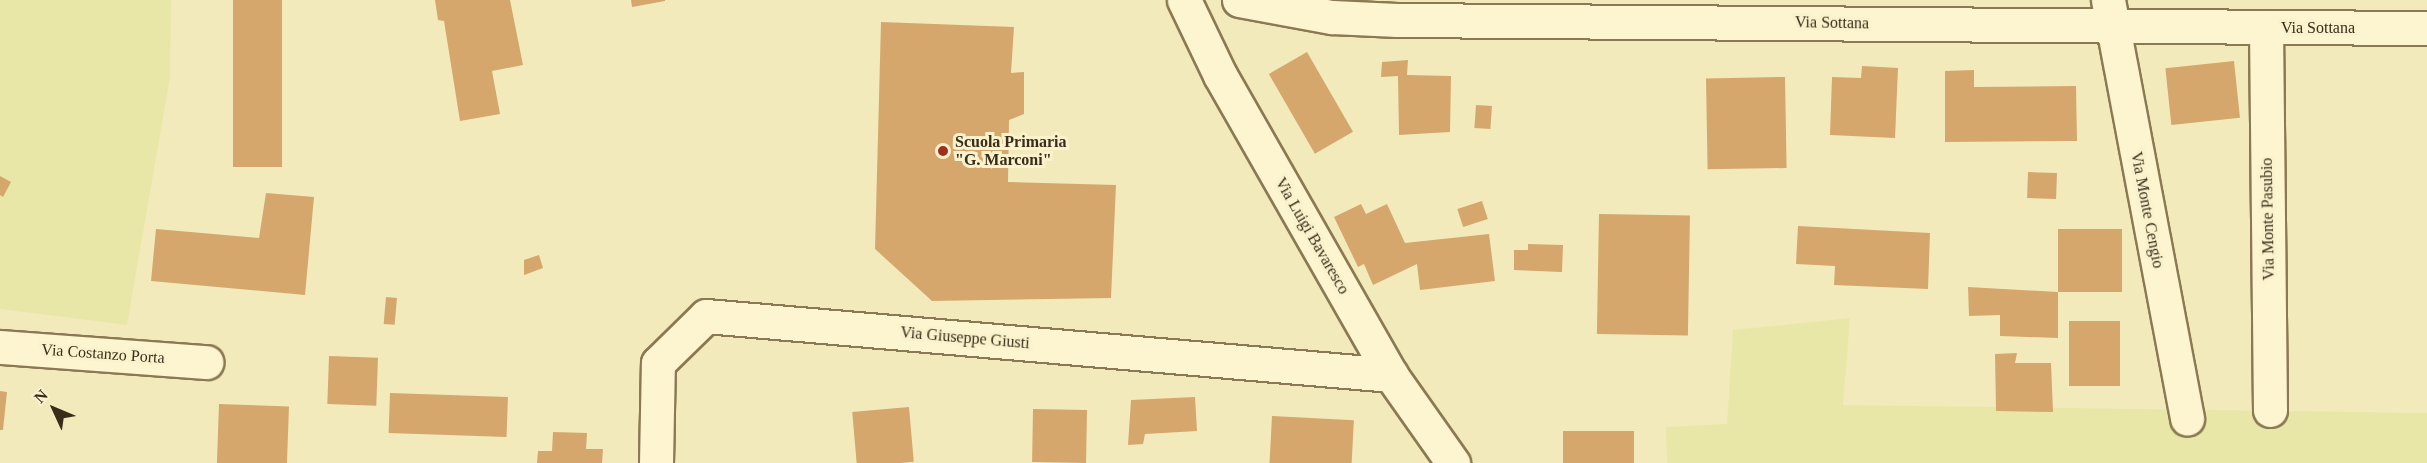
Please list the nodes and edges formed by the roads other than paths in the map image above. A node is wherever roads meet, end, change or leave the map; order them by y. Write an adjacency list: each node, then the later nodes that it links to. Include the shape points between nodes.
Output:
1 (1184, 0): 9 (street, Via Luigi Bavaresco, via 1220,75)
2 (1239, 0): 3 (street, Via Sottana, via 1332,17)
3 (1467, 10): 4 (street, Via Sottana)
4 (2110, 13): 6 (street, Via Sottana); 11 (street, Via Monte Cengio)
5 (2427, 27): 6 (street, Via Sottana)
6 (2266, 28): 10 (street, Via Monte Pasubio)
7 (0, 346): 8 (street, Via Costanzo Porta)
8 (206, 362)
9 (1391, 375): 12 (street, Via Giuseppe Giusti, via 706,316 658,363); 13 (street, Via Luigi Bavaresco)
10 (2270, 410)
11 (2187, 419)
12 (656, 463)
13 (1453, 463)

